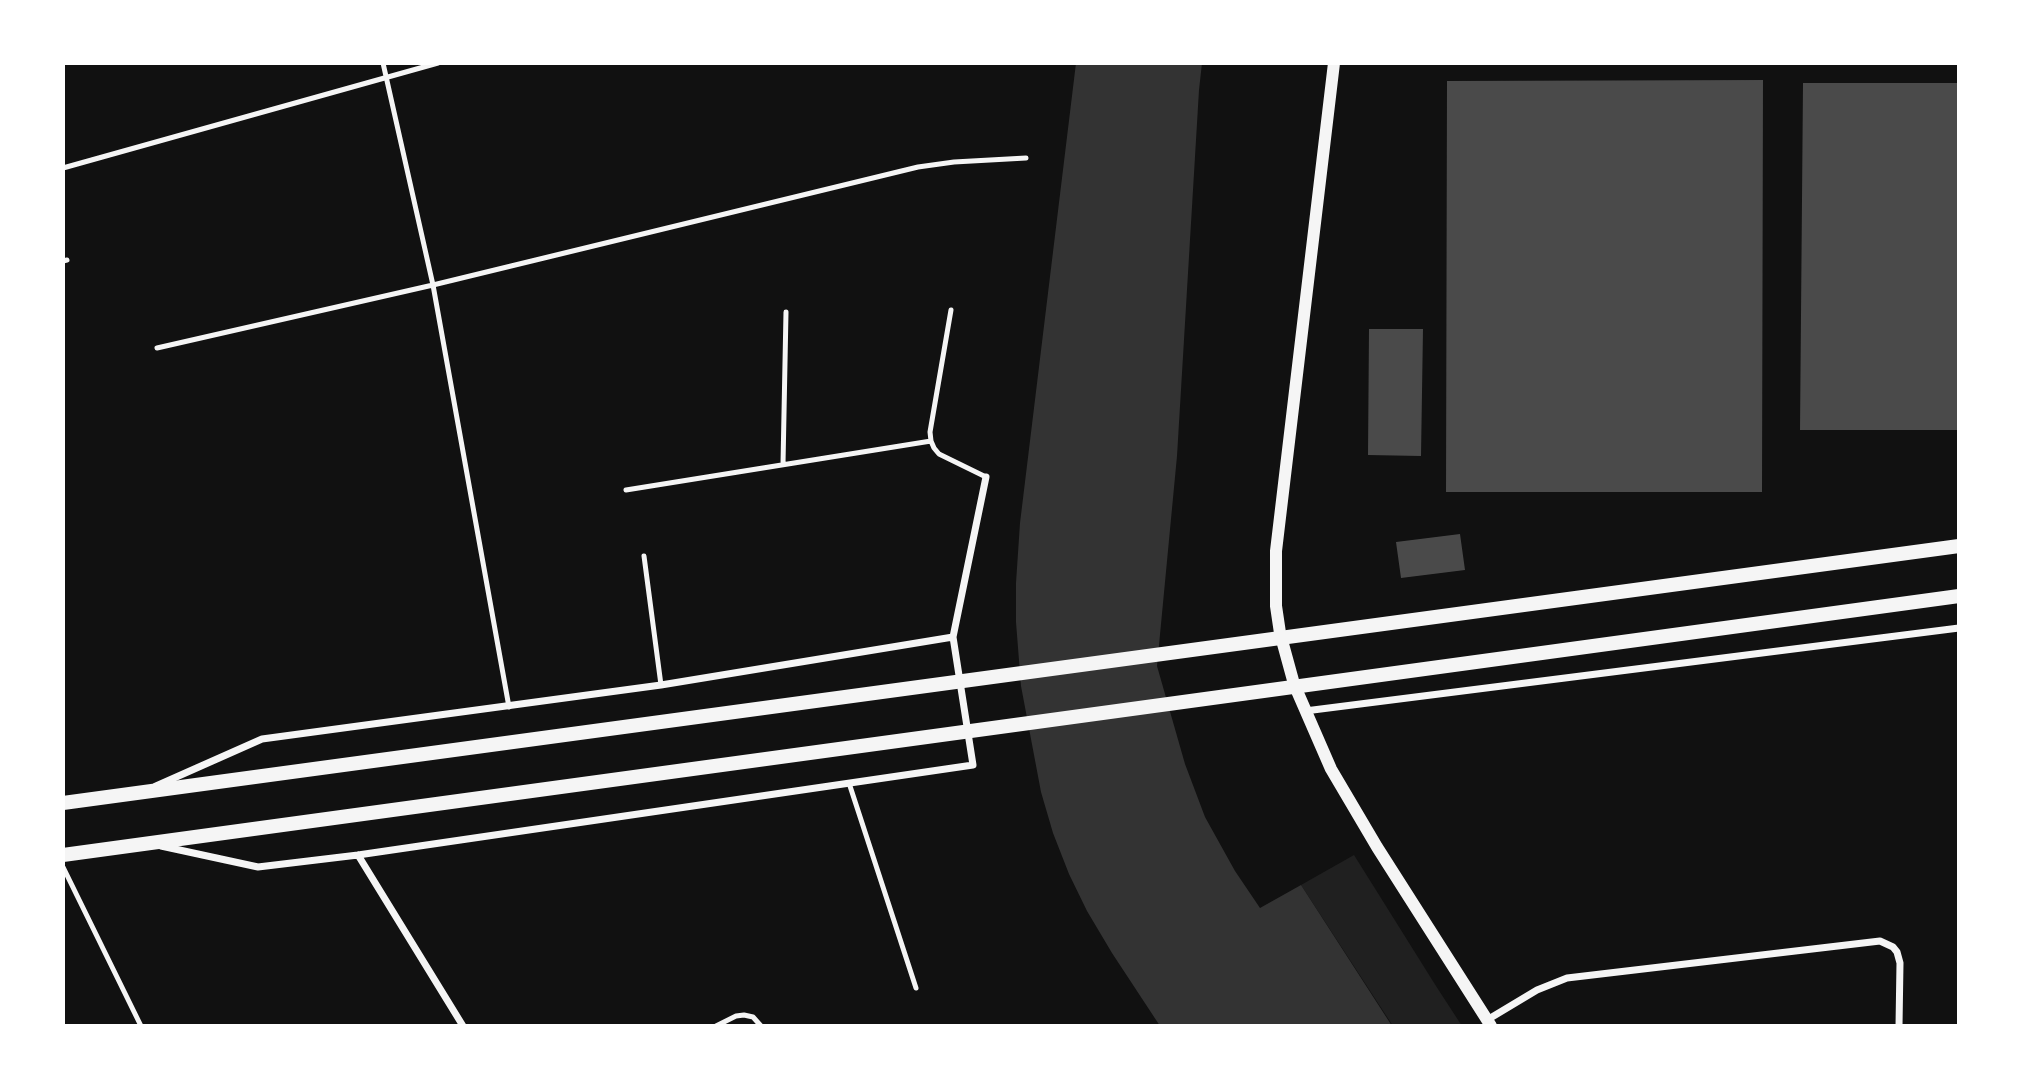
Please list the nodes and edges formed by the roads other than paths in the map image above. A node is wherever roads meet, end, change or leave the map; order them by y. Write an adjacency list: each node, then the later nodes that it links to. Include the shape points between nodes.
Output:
1 (383, 63): 4 (lane)
2 (438, 63): 4 (lane)
3 (1334, 63): 22 (street, via 1276,551 1280,633)
4 (386, 77): 6 (lane); 7 (lane)
5 (1026, 158): 7 (lane, via 918,167)
6 (63, 167)
7 (433, 285): 10 (lane); 21 (lane)
8 (951, 310): 11 (lane)
9 (786, 312): 12 (lane)
10 (157, 348)
11 (931, 441): 12 (lane); 13 (lane, via 939,454)
12 (783, 464): 14 (lane)
13 (986, 477): 19 (street)
14 (626, 489)
15 (1959, 546): 24 (main road)
16 (644, 556): 20 (lane)
17 (1959, 596): 26 (main road)
18 (1959, 628): 22 (street)
19 (953, 637): 20 (street); 23 (street, via 973,765)
20 (662, 685): 21 (street)
21 (509, 707): 24 (street, via 262,739)
22 (1305, 712): 31 (street, via 1343,791)
23 (849, 783): 28 (street); 30 (lane)
24 (143, 791): 25 (main road)
25 (63, 803)
26 (150, 843): 27 (main road); 28 (street, via 258,867)
27 (63, 855)
28 (358, 855): 33 (street)
29 (63, 867): 32 (lane)
30 (916, 988)
31 (1489, 1023): 36 (street, via 1537,990 1567,978 1880,942 1893,947 1900,963)
32 (141, 1026)
33 (463, 1026)
34 (716, 1026): 35 (lane, via 744,1015)
35 (761, 1026)
36 (1899, 1026)

